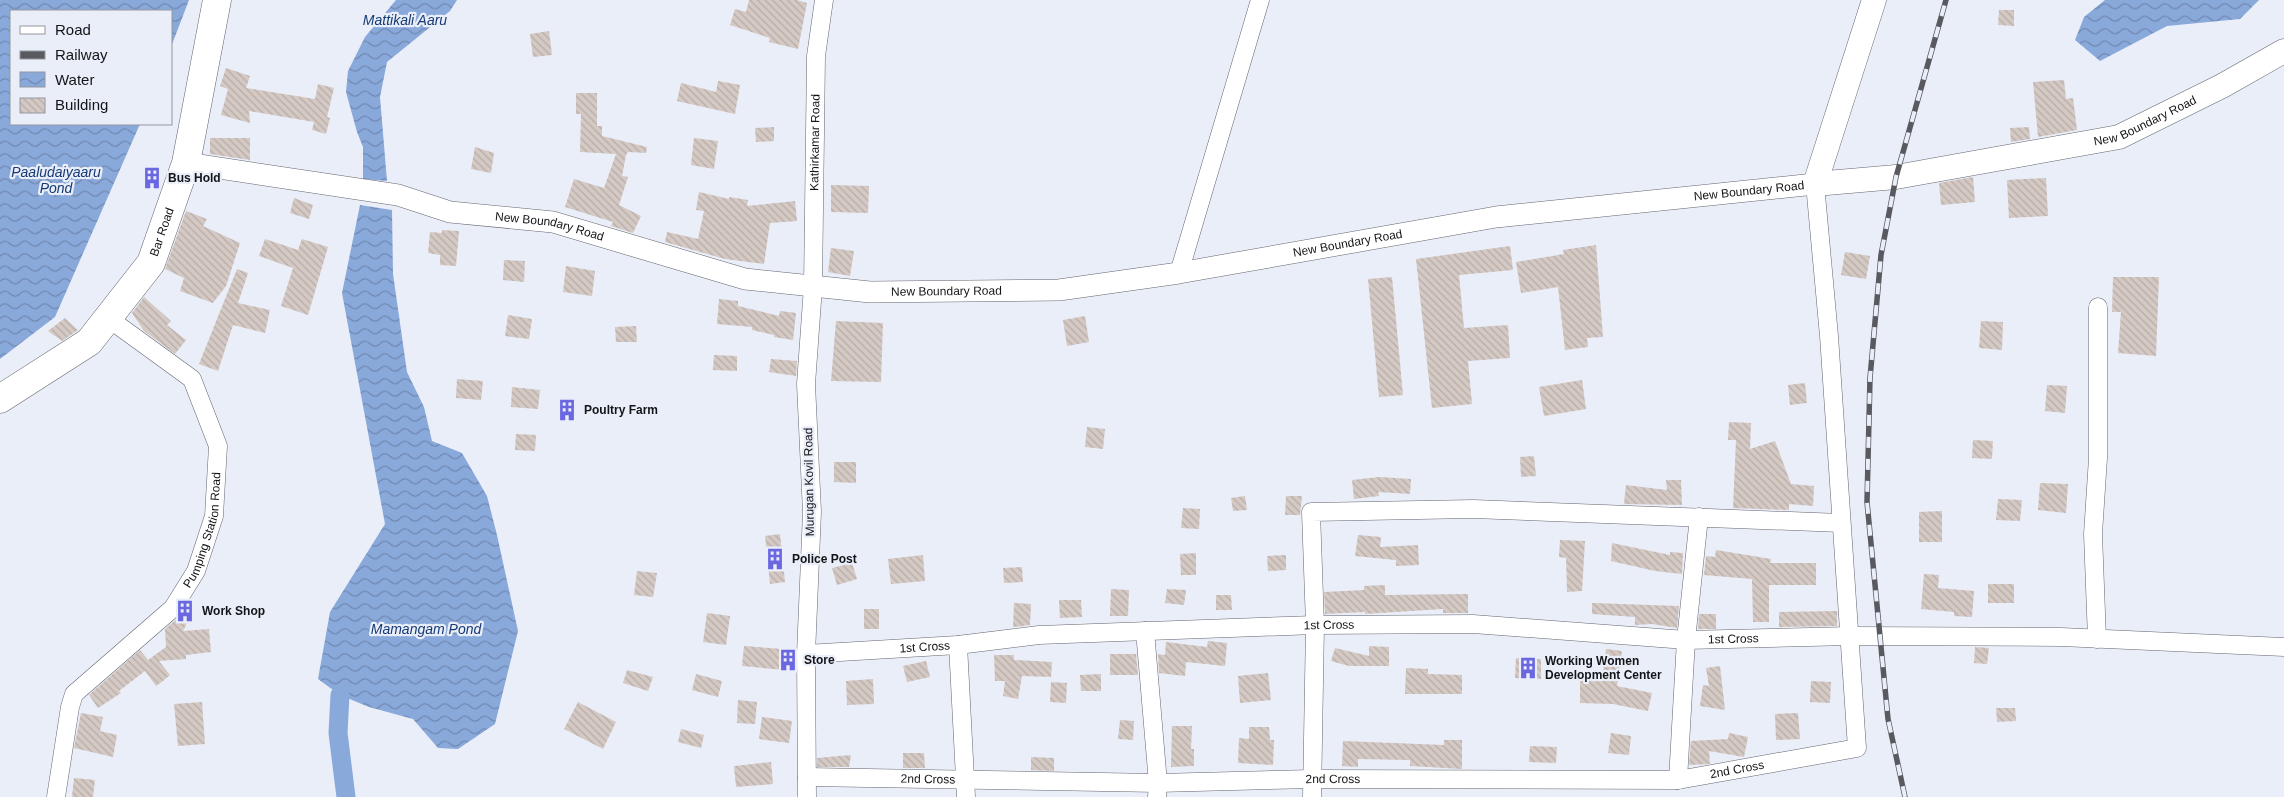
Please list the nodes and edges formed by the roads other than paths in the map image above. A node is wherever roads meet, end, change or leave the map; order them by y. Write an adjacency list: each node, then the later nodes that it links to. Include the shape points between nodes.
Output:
1 (217, 0): 6 (main road, Bar Road)
2 (824, 0): 9 (street, Kathirkamar Road, via 816,56)
3 (1260, 0): 8 (street)
4 (1874, 0): 7 (main road)
5 (2284, 51): 7 (main road, New Boundary Road, via 2120,137 1896,177)
6 (186, 163): 9 (street, New Boundary Road, via 398,195 450,212 553,222 745,279); 11 (main road, Bar Road, via 151,263)
7 (1815, 184): 8 (street, New Boundary Road, via 1496,217); 14 (street)
8 (1179, 274): 9 (street, New Boundary Road, via 1059,290 870,292)
9 (814, 287): 22 (street, Murugan Kovil Road, via 806,384 812,512)
10 (2098, 308): 18 (street, via 2098,458 2093,534)
11 (108, 318): 12 (main road, Bar Road, via 89,342); 28 (street, Pumping Station Road, via 192,379 218,446 214,516 196,571 173,608 74,694)
12 (0, 399)
13 (1699, 517): 14 (street); 15 (street, via 1473,509 1311,512); 19 (street)
14 (1841, 523): 17 (street)
15 (1315, 625): 16 (street, 1st Cross); 19 (street, 1st Cross, via 1473,624); 26 (street)
16 (1145, 631): 20 (street, 1st Cross, via 1039,635); 27 (street)
17 (1852, 636): 18 (street, 1st Cross); 19 (street, 1st Cross); 24 (street, 2nd Cross, via 1857,748)
18 (2097, 639): 21 (street, 1st Cross)
19 (1686, 640): 24 (street)
20 (958, 645): 22 (street, 1st Cross); 25 (street)
21 (2284, 647)
22 (806, 654): 23 (street, Murugan Kovil Road)
23 (807, 777): 25 (street, 2nd Cross); 29 (street, Murugan Kovil Road)
24 (1678, 780): 26 (street, 2nd Cross)
25 (966, 788): 27 (street, 2nd Cross)
26 (1312, 788): 27 (street, 2nd Cross)
27 (1157, 790)
28 (56, 797)
29 (807, 797)

